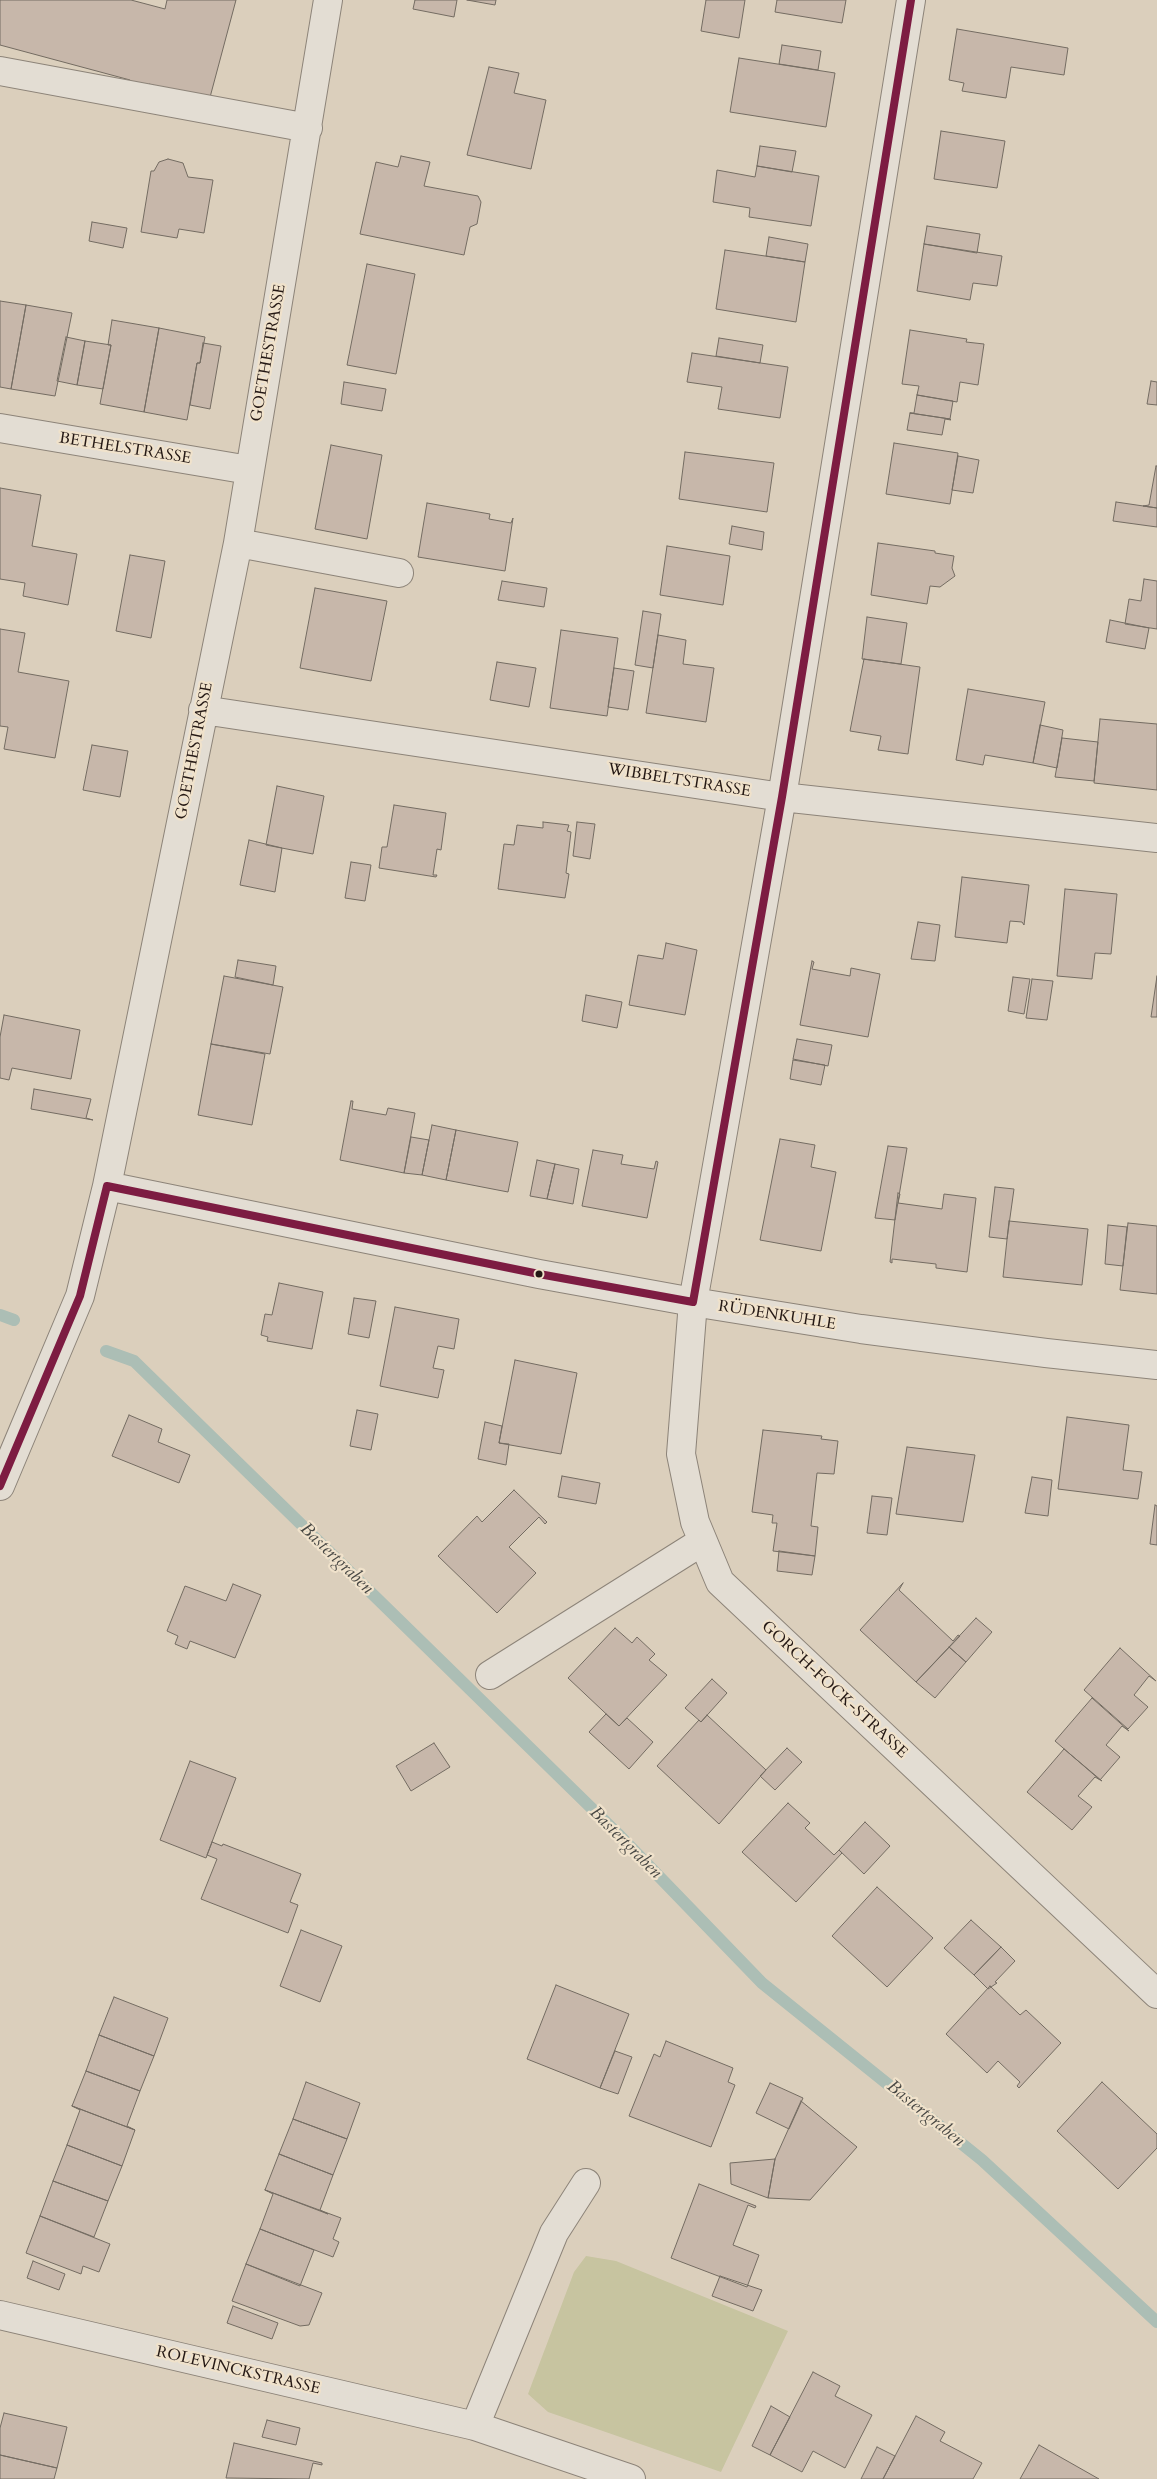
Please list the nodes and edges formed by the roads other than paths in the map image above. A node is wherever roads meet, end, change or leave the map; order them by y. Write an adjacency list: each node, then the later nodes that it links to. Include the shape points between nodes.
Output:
1 (328, 0): 4 (street, GOETHESTRASSE)
2 (911, 0): 10 (street, GORCH-FOCK-STRASSE)
3 (0, 71): 4 (street)
4 (308, 128): 6 (street, GOETHESTRASSE)
5 (0, 428): 6 (street, BETHELSTRASSE)
6 (249, 470): 7 (street, GOETHESTRASSE)
7 (238, 543): 8 (street); 9 (street, GOETHESTRASSE)
8 (399, 573)
9 (203, 710): 10 (street, WIBBELTSTRASSE); 12 (street, GOETHESTRASSE)
10 (782, 797): 11 (street, WIBBELTSTRASSE); 13 (street, GORCH-FOCK-STRASSE)
11 (1157, 838)
12 (107, 1186): 13 (street, RÜDENKUHLE); 15 (street, GOETHESTRASSE, via 80,1296)
13 (693, 1302): 14 (street, RÜDENKUHLE, via 871,1330); 16 (street, GORCH-FOCK-STRASSE, via 681,1454)
14 (1157, 1365)
15 (0, 1486)
16 (702, 1541): 17 (street); 18 (street, GORCH-FOCK-STRASSE, via 720,1582)
17 (490, 1675)
18 (1157, 1994)
19 (586, 2183): 21 (street, via 554,2232)
20 (0, 2315): 21 (street, ROLEVINCKSTRASSE)
21 (475, 2426): 22 (street, ROLEVINCKSTRASSE)
22 (631, 2479)

